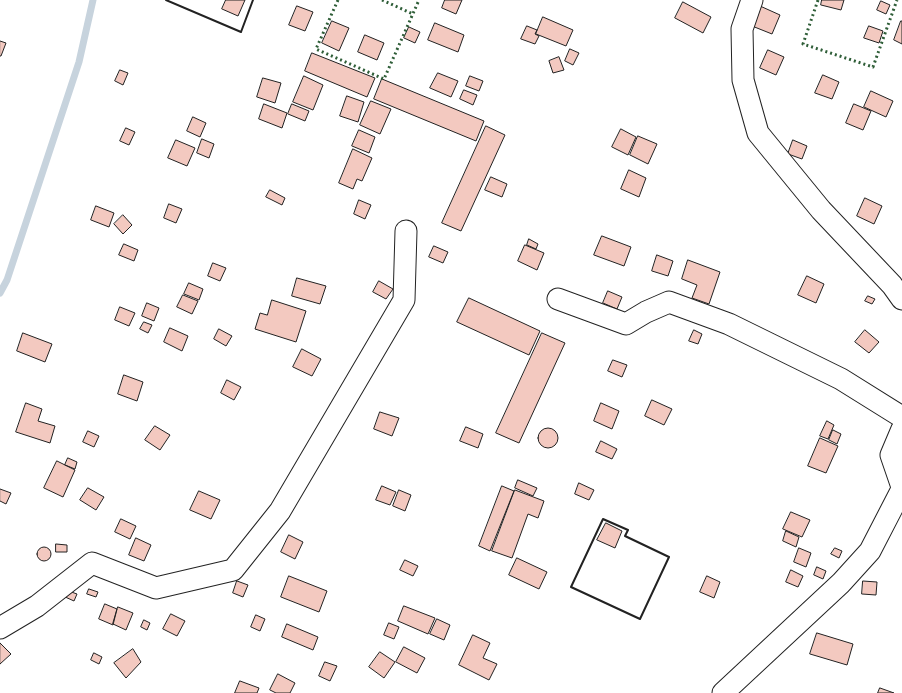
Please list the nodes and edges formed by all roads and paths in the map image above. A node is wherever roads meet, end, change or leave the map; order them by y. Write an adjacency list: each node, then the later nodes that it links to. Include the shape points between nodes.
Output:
1 (752, 0): 4 (street, via 742,29 743,80 758,133 821,210 892,285)
2 (406, 231): 8 (street, via 404,300 280,511 233,570 156,588 92,563 38,606)
3 (558, 299): 5 (street, via 626,324 668,302 729,324 841,379)
4 (902, 299)
5 (902, 417)
6 (902, 429): 7 (street, via 891,455)
7 (902, 488): 9 (street, via 870,551 841,583)
8 (0, 628)
9 (723, 693)

